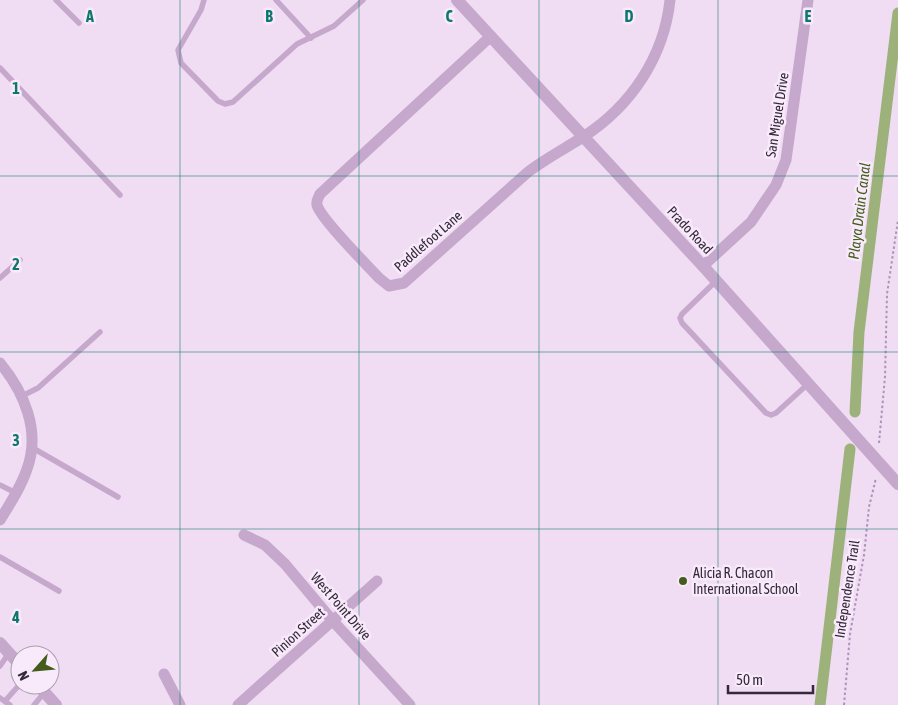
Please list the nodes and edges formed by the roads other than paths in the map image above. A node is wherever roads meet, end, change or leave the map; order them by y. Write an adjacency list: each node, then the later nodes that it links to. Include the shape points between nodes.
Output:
1 (56, 0): 8 (lane)
2 (204, 0): 10 (lane, via 178,50 178,56 218,102 233,102 297,44)
3 (276, 0): 10 (lane)
4 (363, 0): 10 (lane, via 334,26)
5 (457, 0): 9 (street, Prado Road)
6 (670, 0): 12 (street, Paddlefoot Lane, via 664,33 642,80 617,109)
7 (808, 0): 15 (street, San Miguel Drive, via 786,160 776,185 751,222)
8 (79, 23)
9 (490, 36): 12 (street, Prado Road); 12 (street, Paddlefoot Lane, via 317,200 325,218 379,278 389,286 404,283 528,172)
10 (312, 38)
11 (0, 68): 13 (lane)
12 (584, 136): 15 (street, Prado Road)
13 (120, 195)
14 (20, 260): 16 (lane)
15 (703, 266): 17 (street, Prado Road)
16 (0, 278)
17 (716, 281): 20 (street, Prado Road); 20 (lane, via 682,314 682,323 766,413 776,413)
18 (100, 332): 21 (lane, via 38,388)
19 (0, 363): 21 (street)
20 (809, 383): 23 (street, Prado Road)
21 (22, 396): 22 (street, via 32,429)
22 (31, 447): 25 (street, via 27,470); 26 (lane)
23 (898, 484)
24 (0, 485): 25 (lane)
25 (16, 494): 27 (street)
26 (118, 497)
27 (0, 520)
28 (244, 535): 32 (street, West Point Drive, via 265,545 285,564)
29 (0, 557): 31 (lane)
30 (377, 581): 32 (street, Pinion Street)
31 (59, 591)
32 (332, 620): 39 (street, Pinion Street); 40 (street, West Point Drive)
33 (4, 648): 34 (lane)
34 (0, 666)
35 (164, 674): 38 (street)
36 (47, 695): 37 (street)
37 (56, 705)
38 (180, 705)
39 (238, 705)
40 (410, 705)

